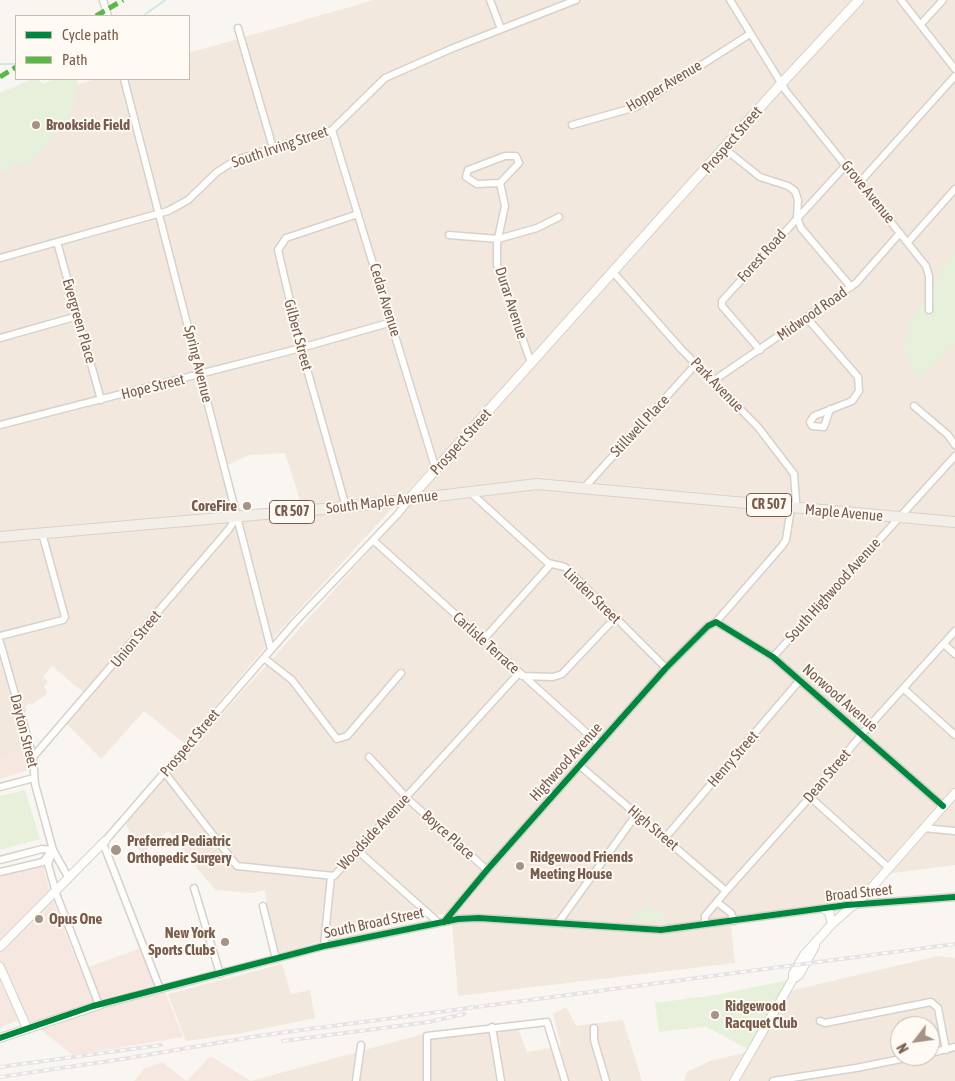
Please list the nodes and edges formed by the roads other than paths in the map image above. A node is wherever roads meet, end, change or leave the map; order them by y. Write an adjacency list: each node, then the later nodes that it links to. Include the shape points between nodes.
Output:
1 (103, 0): 8 (street)
2 (490, 0): 11 (street)
3 (576, 0): 11 (street, South Irving Street)
4 (730, 0): 12 (street, Grove Avenue)
5 (859, 0): 16 (main road, Prospect Street)
6 (901, 0): 9 (street)
7 (943, 0): 9 (street)
8 (108, 15)
9 (921, 24): 13 (street)
10 (238, 28): 19 (street)
11 (501, 29): 18 (street, South Irving Street, via 385,78)
12 (750, 34): 16 (street, Grove Avenue); 17 (street, Hopper Avenue, via 636,107)
13 (955, 69)
14 (955, 76): 22 (street)
15 (124, 80): 25 (street, Spring Avenue)
16 (781, 84): 20 (main road, Prospect Street); 21 (street, Grove Avenue)
17 (572, 125)
18 (332, 130): 19 (street, South Irving Street); 26 (street, Cedar Avenue)
19 (273, 148): 25 (street, South Irving Street, via 236,160 217,172 188,200)
20 (725, 148): 28 (street, via 760,177 792,188 798,200); 35 (main road, Prospect Street)
21 (846, 165): 22 (street, Grove Avenue); 28 (street, Forest Road)
22 (860, 182): 29 (street, Grove Avenue)
23 (500, 183): 23 (street, via 477,184 468,180 466,174 468,170 496,158 516,156 518,165); 31 (street, Durar Avenue, via 505,206)
24 (955, 189): 33 (street)
25 (159, 214): 32 (street, South Irving Street); 46 (street, Spring Avenue)
26 (358, 214): 40 (street, Cedar Avenue); 42 (street, Gilbert Street, via 290,236 279,245 278,254)
27 (559, 217): 31 (street, via 537,228)
28 (797, 218): 36 (street, via 801,228); 43 (street, Forest Road, via 722,301 722,306)
29 (900, 233): 33 (street, Grove Avenue); 36 (street, Midwood Road)
30 (449, 235): 31 (street)
31 (498, 239): 44 (street, Durar Avenue, via 497,265)
32 (57, 242): 34 (street, South Irving Street); 38 (street, Evergreen Place)
33 (908, 242): 37 (street, Grove Avenue, via 928,271)
34 (0, 258)
35 (612, 272): 44 (main road, Prospect Street); 45 (street, Park Avenue)
36 (851, 287): 39 (street, Midwood Road)
37 (929, 310)
38 (78, 316): 41 (street); 48 (street, Evergreen Place)
39 (807, 318): 43 (street, Midwood Road); 50 (street, via 858,377 860,386 856,396 847,404)
40 (392, 322): 42 (street, Hope Street); 54 (street, Cedar Avenue)
41 (0, 338)
42 (301, 348): 46 (street, Hope Street); 58 (street, Gilbert Street)
43 (760, 350): 47 (street, Midwood Road)
44 (531, 363): 54 (main road, Prospect Street)
45 (696, 364): 47 (street, Park Avenue); 55 (street, Stillwell Place)
46 (201, 374): 48 (street, Hope Street); 60 (street, Spring Avenue)
47 (713, 381): 59 (street, Park Avenue, via 758,427 794,474 796,501)
48 (101, 400): 51 (street, Hope Street)
49 (914, 406): 52 (street)
50 (830, 409)
51 (0, 425)
52 (955, 445)
53 (955, 456): 61 (street, South Highwood Avenue)
54 (436, 470): 57 (main road, Prospect Street)
55 (584, 488): 56 (main road, South Maple Avenue / CR 507, via 537,484); 59 (main road, Maple Avenue / CR 507)
56 (470, 492): 57 (main road, South Maple Avenue / CR 507); 66 (street, Linden Street)
57 (410, 498): 58 (main road, South Maple Avenue / CR 507); 65 (street, Prospect Street)
58 (346, 507): 60 (main road, South Maple Avenue / CR 507)
59 (792, 508): 61 (main road, Maple Avenue / CR 507); 68 (street, Highwood Avenue, via 782,546)
60 (236, 518): 63 (main road, South Maple Avenue / CR 507); 74 (street, Spring Avenue); 86 (street, Union Street)
61 (898, 518): 62 (main road, Maple Avenue / CR 507); 76 (street, South Highwood Avenue)
62 (955, 522)
63 (42, 533): 64 (main road, South Maple Avenue / CR 507); 70 (street, via 65,617)
64 (0, 537)
65 (373, 540): 71 (street, Carlisle Terrace); 74 (street, Prospect Street)
66 (551, 564): 67 (street, Linden Street, via 565,567); 71 (street)
67 (615, 618): 78 (street, Linden Street); 80 (street, via 562,674 553,677)
68 (714, 622): 76 (street, Norwood Avenue); 78 (street, Highwood Avenue)
69 (955, 632): 73 (street, Dean Street)
70 (0, 636)
71 (483, 640): 80 (street, Carlisle Terrace)
72 (0, 642): 86 (street, Dayton Street)
73 (944, 644): 75 (street); 82 (street, Dean Street)
74 (271, 649): 77 (street, Prospect Street)
75 (955, 654)
76 (773, 657): 81 (street, Norwood Avenue)
77 (264, 658): 79 (street, via 292,680 334,737 341,739); 89 (street, Prospect Street)
78 (666, 668): 85 (street, Highwood Avenue)
79 (401, 673)
80 (520, 674): 85 (street, Carlisle Terrace); 93 (street, Woodside Avenue)
81 (800, 680): 83 (street, Norwood Avenue); 99 (street, Henry Street)
82 (904, 689): 83 (street, Dean Street); 84 (street)
83 (862, 734): 94 (street, Dean Street); 95 (street, Norwood Avenue)
84 (955, 735)
85 (598, 744): 88 (street, Highwood Avenue)
86 (33, 757): 90 (street, Dayton Street)
87 (369, 757): 93 (street, Boyce Place)
88 (579, 765): 96 (street, High Street); 105 (street, Highwood Avenue)
89 (165, 773): 100 (street, Prospect Street); 108 (street, Woodside Avenue, via 237,866)
90 (34, 778): 91 (street); 101 (street, Dayton Street)
91 (0, 787)
92 (955, 793): 95 (street)
93 (406, 796): 102 (street, Woodside Avenue); 105 (street, Boyce Place)
94 (810, 797): 104 (street); 111 (street, Dean Street)
95 (943, 806): 97 (street)
96 (636, 815): 99 (street, High Street); 120 (street)
97 (923, 828): 98 (street); 104 (street)
98 (955, 831)
99 (665, 838): 111 (street, High Street)
100 (104, 842): 107 (street, Prospect Street); 128 (street)
101 (53, 850): 103 (street, via 42,849); 106 (street, via 42,862); 107 (street, Dayton Street); 110 (street, Dayton Street, via 48,864)
102 (357, 850): 108 (street, Woodside Avenue); 119 (street)
103 (0, 860)
104 (889, 868): 114 (street)
105 (487, 870): 119 (street, Highwood Avenue)
106 (0, 872)
107 (68, 876): 110 (street, Prospect Street)
108 (331, 876): 123 (street)
109 (194, 888): 127 (street)
110 (55, 890): 124 (street, Prospect Street); 129 (street, Dayton Street)
111 (726, 891): 113 (street, Dean Street)
112 (955, 897): 114 (street, Broad Street)
113 (717, 902): 118 (street, via 731,913); 121 (street, Dean Street, via 705,916)
114 (855, 904): 116 (street, Broad Street); 122 (street)
115 (263, 906): 125 (street)
116 (824, 909): 117 (street, Broad Street); 122 (street, via 828,910)
117 (765, 917): 118 (street, South Broad Street)
118 (734, 920): 121 (street, South Broad Street)
119 (441, 922): 120 (street, South Broad Street, via 480,918); 123 (street, South Broad Street)
120 (558, 922): 121 (street, South Broad Street, via 661,930)
121 (705, 924)
122 (832, 924): 145 (street, via 804,955)
123 (324, 946): 125 (street, South Broad Street)
124 (0, 947)
125 (276, 959): 127 (street, South Broad Street)
126 (0, 967): 132 (street)
127 (220, 974): 128 (street, South Broad Street)
128 (160, 989): 129 (street, South Broad Street)
129 (99, 1005): 132 (street, South Broad Street)
130 (820, 1021): 137 (street, via 825,1023 931,1002 938,1008)
131 (492, 1027): 141 (street, via 427,1036); 142 (street); 143 (street, via 547,1022)
132 (27, 1028): 134 (street, South Broad Street)
133 (594, 1028): 144 (street, via 594,1040)
134 (0, 1038)
135 (361, 1045): 140 (street)
136 (955, 1047): 137 (street)
137 (946, 1050): 138 (street)
138 (940, 1051)
139 (890, 1061): 146 (street)
140 (356, 1081)
141 (427, 1081)
142 (501, 1081)
143 (565, 1081)
144 (606, 1081)
145 (734, 1081)
146 (774, 1081)

